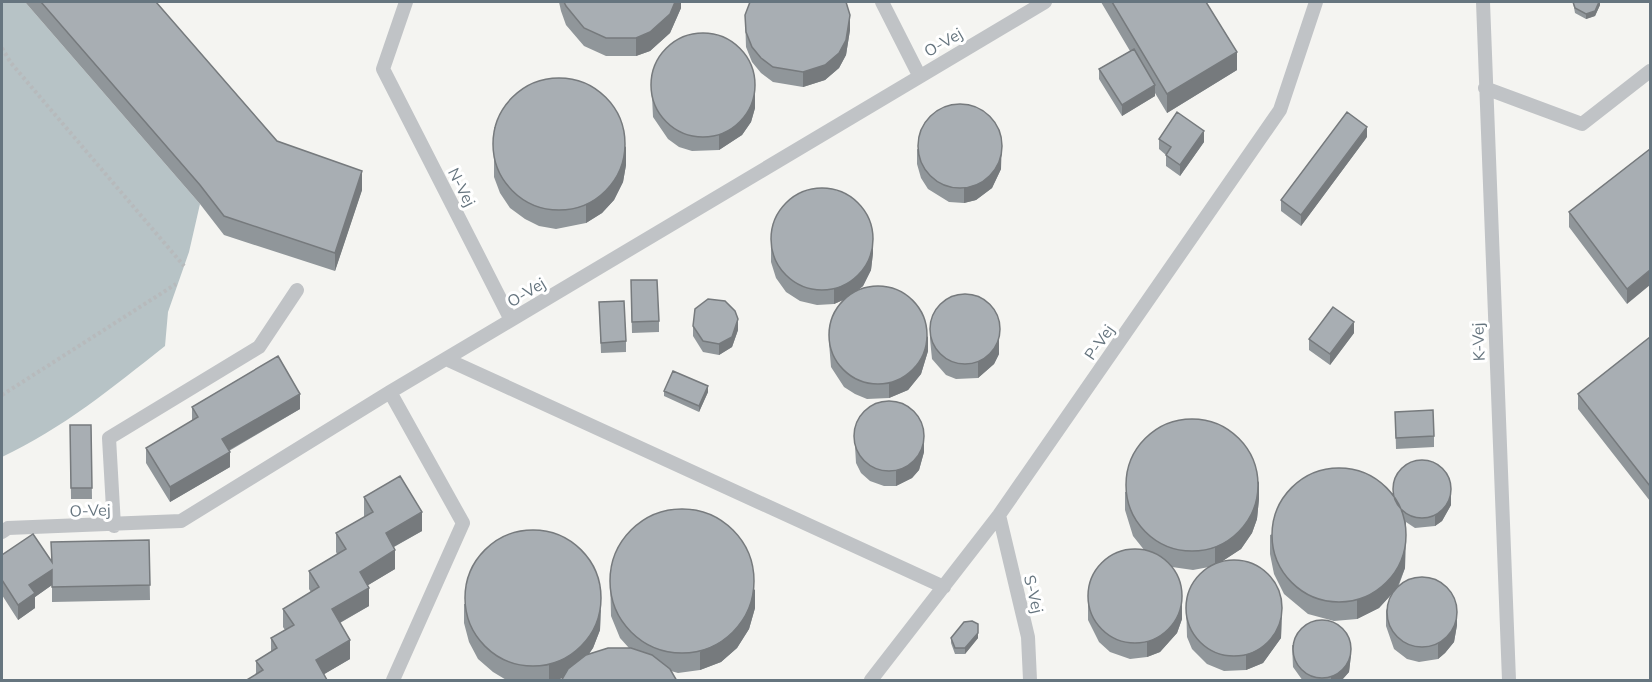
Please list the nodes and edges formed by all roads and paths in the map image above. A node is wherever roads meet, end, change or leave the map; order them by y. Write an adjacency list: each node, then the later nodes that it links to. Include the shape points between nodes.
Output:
1 (406, 2): 13 (lane, N-Vej, via 383,69)
2 (882, 2): 8 (lane)
3 (1045, 2): 8 (lane, O-Vej)
4 (1316, 2): 17 (lane, P-Vej, via 1280,110)
5 (1483, 2): 9 (lane, K-Vej)
6 (2, 48): 10 (path)
7 (1650, 71): 9 (lane, via 1582,124)
8 (919, 75): 13 (lane, O-Vej)
9 (1485, 88): 24 (lane, K-Vej)
10 (184, 266)
11 (176, 284): 16 (path)
12 (297, 290): 18 (lane, via 259,347 109,438)
13 (512, 320): 14 (lane, O-Vej)
14 (446, 359): 15 (lane, O-Vej); 20 (lane)
15 (390, 392): 18 (lane, O-Vej, via 181,521); 21 (lane, via 463,523)
16 (2, 395)
17 (999, 515): 20 (lane, P-Vej); 23 (lane, S-Vej, via 1028,637)
18 (114, 526): 19 (lane, O-Vej, via 8,528)
19 (2, 532)
20 (944, 587): 22 (lane, P-Vej)
21 (393, 681)
22 (871, 681)
23 (1030, 681)
24 (1509, 681)

